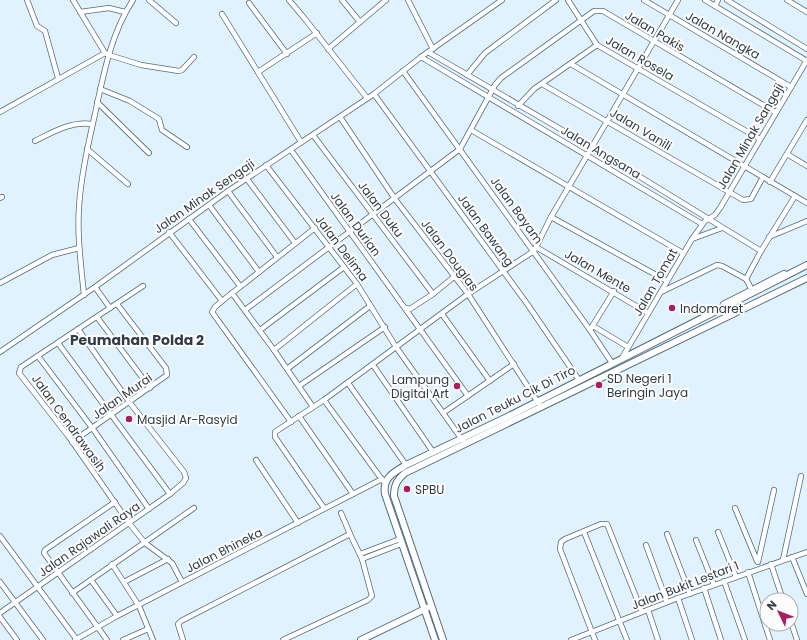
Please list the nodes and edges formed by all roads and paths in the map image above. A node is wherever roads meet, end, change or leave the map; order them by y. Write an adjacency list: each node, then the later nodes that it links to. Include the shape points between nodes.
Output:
1 (26, 0): 45 (street, via 37,26 46,31)
2 (73, 0): 20 (street)
3 (133, 0): 21 (street)
4 (149, 0): 27 (street)
5 (342, 0): 26 (street)
6 (386, 0): 26 (street)
7 (408, 0): 32 (street)
8 (556, 0): 44 (street, via 485,53)
9 (568, 0): 25 (street)
10 (644, 0): 24 (street, Jalan Nangka)
11 (678, 0): 24 (street, Jalan Angsana)
12 (706, 0): 19 (street)
13 (718, 0): 19 (street)
14 (727, 0): 33 (street)
15 (787, 0): 22 (street)
16 (292, 1): 28 (street)
17 (500, 1): 32 (street)
18 (249, 3): 36 (street)
19 (715, 6): 39 (street)
20 (80, 12): 21 (street, via 109,8); 35 (street)
21 (125, 12): 35 (street)
22 (807, 12)
23 (222, 14): 43 (street)
24 (669, 15): 29 (street, Jalan Angsana); 47 (street, Jalan Nangka)
25 (582, 21): 29 (street, Jalan Pakis, via 594,11 602,11); 30 (street); 49 (street, Jalan Pakis, via 512,69 501,78)
26 (360, 22): 31 (street)
27 (176, 23)
28 (317, 33): 31 (street); 36 (street)
29 (654, 42): 41 (street, Jalan Angsana); 57 (street, Jalan Pakis)
30 (597, 45): 40 (street, Jalan Rosela); 41 (street, Jalan Rosela)
31 (328, 49): 52 (street)
32 (433, 49): 34 (street)
33 (807, 49)
34 (428, 52): 38 (street); 44 (street)
35 (107, 54): 37 (street, via 141,65 179,71); 45 (street); 48 (street)
36 (287, 54): 43 (street)
37 (194, 57)
38 (421, 57): 42 (street, Jalan Minak Sengaji); 53 (street, Jalan Angsana)
39 (807, 60): 47 (street, Jalan Minak Sangaji)
40 (571, 64): 46 (street, Jalan Rosela); 51 (street)
41 (638, 69): 51 (street, Jalan Angsana); 64 (street, Jalan Rosela)
42 (403, 71): 50 (street, Jalan Minak Sengaji); 70 (street, Jalan Bayam)
43 (258, 72): 66 (street)
44 (467, 75): 49 (street)
45 (58, 78): 56 (street)
46 (542, 84): 55 (street, Jalan Rosela); 60 (street, Jalan Vanili)
47 (791, 87): 57 (street, Jalan Minak Sangaji)
48 (100, 89): 54 (street); 67 (street, via 130,101 159,119 162,130)
49 (493, 90): 53 (street, Jalan Pakis); 55 (street)
50 (374, 94): 52 (street, Jalan Minak Sengaji); 78 (street, Jalan Bawang)
51 (623, 94): 60 (street, Jalan Angsana); 76 (street)
52 (367, 98): 58 (street, Jalan Minak Sengaji)
53 (490, 98): 62 (street); 74 (street, Jalan Angsana)
54 (97, 102): 61 (street); 72 (street)
55 (518, 106): 68 (street)
56 (0, 112)
57 (775, 112): 64 (street, Jalan Minak Sangaji)
58 (340, 117): 63 (street, Jalan Minak Sengaji); 87 (street, Jalan Douglas)
59 (807, 120): 73 (street)
60 (608, 121): 68 (street, Jalan Angsana); 85 (street, Jalan Vanili)
61 (92, 124): 65 (street, via 84,123 61,128); 69 (street)
62 (471, 130): 70 (street); 83 (street)
63 (313, 136): 66 (street, Jalan Minak Sengaji); 90 (street, Jalan Duku)
64 (760, 139): 76 (street, Jalan Minak Sangaji)
65 (35, 141)
66 (301, 142): 71 (street, Jalan Minak Sengaji)
67 (188, 147)
68 (593, 148): 74 (street, Jalan Angsana); 93 (street)
69 (87, 149): 82 (street); 104 (street, via 79,207)
70 (460, 149): 78 (street); 105 (street, Jalan Bayam)
71 (290, 150): 75 (street, Jalan Minak Sengaji); 99 (street, Jalan Durian)
72 (149, 153)
73 (787, 154): 77 (street); 81 (street)
74 (588, 156): 83 (street, Jalan Angsana); 95 (street, Jalan Angsana)
75 (266, 165): 80 (street, Jalan Minak Sengaji); 96 (street, Jalan Delima)
76 (744, 166): 79 (street); 85 (street, Jalan Minak Sangaji)
77 (807, 166)
78 (431, 171): 87 (street); 112 (street, Jalan Bawang)
79 (763, 177): 81 (street); 85 (street, Jalan Vanili, via 751,200 743,200)
80 (247, 179): 84 (street, Jalan Minak Sengaji); 102 (street)
81 (770, 182): 86 (street)
82 (128, 184)
83 (568, 188): 91 (street, Jalan Angsana); 107 (street)
84 (228, 191): 89 (street, Jalan Minak Sengaji); 108 (street)
85 (729, 193): 93 (street, Jalan Minak Sangaji, via 718,211)
86 (795, 196): 88 (street); 100 (street)
87 (395, 199): 90 (street); 114 (street, Jalan Douglas)
88 (807, 203)
89 (209, 205): 92 (street, Jalan Minak Sengaji); 113 (street)
90 (373, 215): 99 (street); 128 (street, Jalan Duku)
91 (551, 217): 105 (street, Jalan Angsana); 117 (street)
92 (189, 219): 98 (street, Jalan Minak Sengaji); 121 (street)
93 (708, 219): 95 (street, Jalan Tomat); 97 (street)
94 (807, 221): 100 (street)
95 (702, 224): 101 (street, Jalan Tomat)
96 (315, 228): 102 (street); 103 (street, Jalan Delima)
97 (722, 228): 101 (street); 106 (street)
98 (169, 232): 122 (street, Jalan Minak Sengaji); 130 (street)
99 (350, 232): 103 (street); 135 (street, Jalan Durian)
100 (769, 237): 106 (street)
101 (692, 239): 107 (street, Jalan Tomat)
102 (295, 243): 108 (street)
103 (329, 247): 111 (street, Jalan Delima); 136 (street)
104 (79, 248): 118 (street, via 52,255); 127 (street)
105 (535, 249): 112 (street); 123 (street, Jalan Mente); 142 (street, Jalan Bayam)
106 (761, 251): 116 (street)
107 (683, 253): 117 (street, Jalan Tomat)
108 (277, 257): 113 (street)
109 (807, 262): 124 (street)
110 (807, 265): 124 (street, Jalan Teuku Cik Di Tiro)
111 (344, 267): 119 (street, Jalan Delima); 144 (street)
112 (503, 270): 129 (street); 159 (street, Jalan Bawang)
113 (259, 272): 121 (street)
114 (455, 276): 128 (street); 129 (street, Jalan Douglas)
115 (807, 278): 137 (street, Jalan Teuku Cik Di Tiro)
116 (746, 279): 124 (street); 125 (street, via 717,265)
117 (667, 281): 125 (street, Jalan Tomat)
118 (0, 283)
119 (357, 284): 133 (street, Jalan Delima); 149 (street)
120 (143, 286): 131 (street, Jalan Cendrawasih)
121 (240, 286): 126 (street)
122 (96, 287): 127 (street, Jalan Minak Sengaji); 134 (street)
123 (614, 291): 138 (street, Jalan Mente); 142 (street)
124 (752, 291): 132 (street, Jalan Teuku Cik Di Tiro)
125 (661, 292): 138 (street, Jalan Tomat)
126 (232, 293): 130 (street); 136 (street)
127 (84, 294): 151 (street, Jalan Minak Sengaji)
128 (433, 294): 135 (street, via 410,309)
129 (468, 294): 139 (street); 157 (street, Jalan Douglas)
130 (222, 301): 172 (street, via 212,312)
131 (117, 304): 134 (street, Jalan Cendrawasih); 163 (street, Jalan Murai, via 168,372 164,379)
132 (726, 305): 137 (street); 150 (street, Jalan Teuku Cik Di Tiro)
133 (370, 306): 141 (street, Jalan Delima); 158 (street)
134 (110, 308): 140 (street, Jalan Cendrawasih)
135 (406, 308): 145 (street, Jalan Durian)
136 (245, 310): 144 (street)
137 (733, 312): 154 (street, Jalan Teuku Cik Di Tiro)
138 (648, 313): 148 (street, Jalan Tomat)
139 (442, 314): 145 (street); 160 (street)
140 (97, 317): 143 (street, Jalan Cendrawasih); 163 (street)
141 (385, 327): 147 (street, Jalan Delima); 162 (street)
142 (591, 328): 148 (street); 155 (street, Jalan Bayam)
143 (78, 329): 146 (street, Jalan Cendrawasih); 166 (street)
144 (260, 330): 149 (street)
145 (420, 330): 147 (street); 164 (street, Jalan Durian)
146 (58, 343): 152 (street, Jalan Cendrawasih); 170 (street)
147 (396, 347): 156 (street); 169 (street, Jalan Delima)
148 (628, 347): 153 (street, Jalan Tomat)
149 (274, 350): 158 (street)
150 (636, 351): 153 (street, Jalan Teuku Cik Di Tiro); 154 (street)
151 (0, 352)
152 (38, 356): 173 (street); 175 (street, Jalan Cendrawasih, via 21,367 19,372)
153 (622, 358): 155 (street, Jalan Teuku Cik Di Tiro)
154 (640, 359): 167 (street, Jalan Teuku Cik Di Tiro)
155 (612, 363): 159 (street, Jalan Teuku Cik Di Tiro)
156 (373, 364): 161 (street); 176 (street)
157 (514, 364): 160 (street); 167 (street, Jalan Douglas)
158 (287, 368): 162 (street)
159 (579, 380): 167 (street, Jalan Teuku Cik Di Tiro)
160 (490, 381): 164 (street)
161 (348, 383): 165 (street); 178 (street)
162 (299, 386): 168 (street)
163 (150, 388): 166 (street, Jalan Murai)
164 (468, 396): 169 (street)
165 (324, 400): 168 (street); 180 (street)
166 (130, 403): 170 (street, Jalan Murai); 182 (street, Jalan Rajawali Raya, via 184,472 184,483)
167 (539, 404): 174 (street, Jalan Teuku Cik Di Tiro)
168 (313, 407): 171 (street)
169 (443, 413): 174 (street, Jalan Delima)
170 (111, 416): 173 (street, Jalan Murai); 182 (street)
171 (299, 416): 172 (street); 183 (street)
172 (291, 422): 186 (street, via 274,434)
173 (93, 429): 175 (street, Jalan Murai); 188 (street)
174 (463, 441): 176 (street, Jalan Teuku Cik Di Tiro); 229 (street, Jalan Teuku Cik Di Tiro, via 405,473 394,487 394,496)
175 (72, 442): 184 (street, Jalan Cendrawasih)
176 (433, 452): 178 (street, Jalan Teuku Cik Di Tiro)
177 (256, 460): 191 (street)
178 (406, 465): 180 (street, Jalan Teuku Cik Di Tiro)
179 (801, 476): 205 (street)
180 (384, 481): 183 (street, Jalan Bhineka); 198 (street, via 385,494)
181 (774, 490): 206 (street)
182 (170, 494): 188 (street, Jalan Rajawali Raya)
183 (353, 494): 186 (street, Jalan Bhineka)
184 (114, 502): 190 (street, Jalan Cendrawasih); 211 (street, via 45,550 44,556)
185 (194, 508): 199 (street)
186 (324, 508): 191 (street, Jalan Bhineka)
187 (735, 508): 206 (street)
188 (149, 509): 190 (street, Jalan Rajawali Raya)
189 (341, 513): 194 (street)
190 (129, 523): 199 (street, Jalan Cendrawasih); 211 (street, Jalan Rajawali Raya)
191 (298, 523): 217 (street, Jalan Bhineka)
192 (584, 532): 232 (street, via 605,523 609,526); 236 (street); 239 (street, via 565,539 561,542 560,549)
193 (718, 532): 212 (street)
194 (350, 534): 202 (street); 246 (street, via 181,622 178,624)
195 (667, 534): 223 (street)
196 (0, 536): 219 (street)
197 (696, 540): 218 (street)
198 (400, 542): 202 (street); 230 (street)
199 (145, 543): 204 (street, Jalan Cendrawasih); 207 (street)
200 (646, 545): 226 (street)
201 (807, 552): 203 (street, Jalan Bukit Lestari 1)
202 (361, 556): 247 (street, via 372,594 370,598)
203 (792, 557): 205 (street, Jalan Bukit Lestari 1); 224 (street)
204 (168, 559): 216 (street); 217 (street, Jalan Cendrawasih)
205 (783, 560): 208 (street, Jalan Bukit Lestari 1)
206 (758, 562): 209 (street)
207 (112, 564): 213 (street); 216 (street)
208 (771, 564): 209 (street, Jalan Bukit Lestari 1); 221 (street)
209 (758, 569): 210 (street, Jalan Bukit Lestari 1)
210 (748, 572): 212 (street, Jalan Bukit Lestari 1); 258 (street)
211 (57, 574): 219 (street, Jalan Rajawali Raya); 222 (street)
212 (736, 577): 214 (street, Jalan Bukit Lestari 1)
213 (91, 580): 222 (street); 234 (street)
214 (724, 581): 218 (street, Jalan Bukit Lestari 1); 257 (street)
215 (0, 582): 227 (street)
216 (124, 582): 228 (street)
217 (182, 582): 228 (street, Jalan Bhineka)
218 (714, 585): 220 (street, Jalan Bukit Lestari 1)
219 (37, 588): 227 (street, Jalan Rajawali Raya); 242 (street)
220 (704, 588): 223 (street, Jalan Bukit Lestari 1); 256 (street)
221 (780, 592)
222 (72, 593): 237 (street)
223 (690, 594): 225 (street, Jalan Bukit Lestari 1)
224 (807, 594)
225 (678, 598): 226 (street, Jalan Bukit Lestari 1); 255 (street)
226 (667, 602): 231 (street, Jalan Bukit Lestari 1)
227 (15, 603): 233 (street, Jalan Rajawali Raya); 241 (street)
228 (139, 606): 234 (street, Jalan Bhineka); 238 (street)
229 (432, 606): 230 (street); 250 (street, Jalan Teuku Cik Di Tiro)
230 (425, 609): 248 (street); 249 (street)
231 (648, 610): 232 (street, Jalan Bukit Lestari 1); 254 (street)
232 (642, 612): 236 (street, Jalan Bukit Lestari 1)
233 (0, 613)
234 (117, 616): 237 (street, Jalan Bhineka)
235 (0, 617): 240 (street)
236 (620, 621): 239 (street, Jalan Bukit Lestari 1); 253 (street)
237 (98, 627): 242 (street, Jalan Bhineka); 243 (street)
238 (148, 629): 244 (street); 245 (street)
239 (592, 631): 251 (street, Jalan Bukit Lestari 1); 252 (street)
240 (17, 640)
241 (43, 640)
242 (76, 640)
243 (107, 640)
244 (123, 640)
245 (153, 640)
246 (183, 640)
247 (283, 640)
248 (361, 640)
249 (435, 640)
250 (443, 640)
251 (571, 640)
252 (595, 640)
253 (627, 640)
254 (658, 640)
255 (692, 640)
256 (721, 640)
257 (745, 640)
258 (770, 640)

